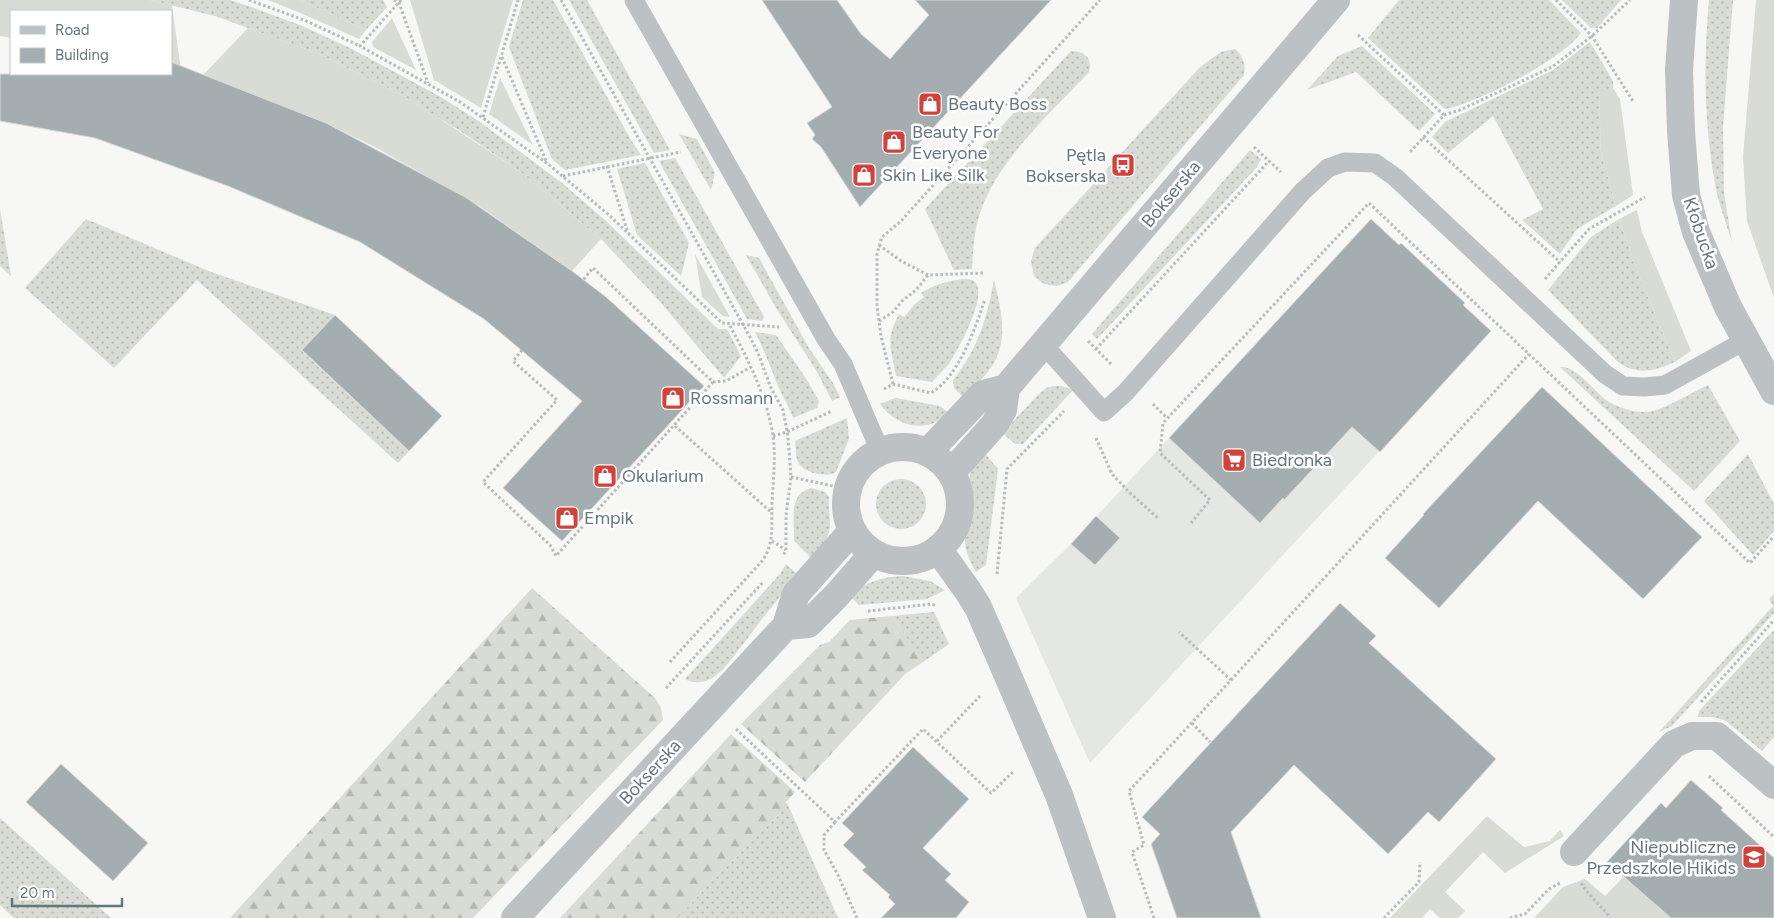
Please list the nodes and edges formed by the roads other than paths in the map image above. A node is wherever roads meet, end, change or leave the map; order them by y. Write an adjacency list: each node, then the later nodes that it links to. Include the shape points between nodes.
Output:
1 (634, 0): 8 (lane, via 843,364)
2 (1336, 0): 5 (street, Bokserska)
3 (1684, 0): 4 (street, Kłobucka, via 1679,70 1686,195 1696,232 1728,308)
4 (1746, 340): 5 (lane, via 1665,385 1623,386 1605,374 1390,174 1375,163 1345,162 1328,168 1303,191 1126,392 1104,412); 7 (street, Kłobucka)
5 (1043, 344): 6 (street, Bokserska)
6 (1006, 388): 9 (street, via 984,394); 10 (street, Bokserska, via 1003,410 994,425)
7 (1774, 391)
8 (880, 451): 9 (street, via 912,447); 11 (street, via 865,461 847,490 846,511)
9 (928, 452): 10 (street)
10 (952, 473): 12 (street, via 958,488 958,520 952,534)
11 (852, 531): 13 (street); 14 (street, Bokserska, via 796,594)
12 (938, 549): 13 (street, via 926,557 908,562 890,561); 18 (street, via 978,607 1059,796)
13 (873, 554): 14 (street, via 808,624)
14 (786, 626): 17 (street, Bokserska)
15 (1774, 785): 16 (street, via 1717,736 1692,736 1674,744)
16 (1576, 865)
17 (515, 918)
18 (1102, 918)

